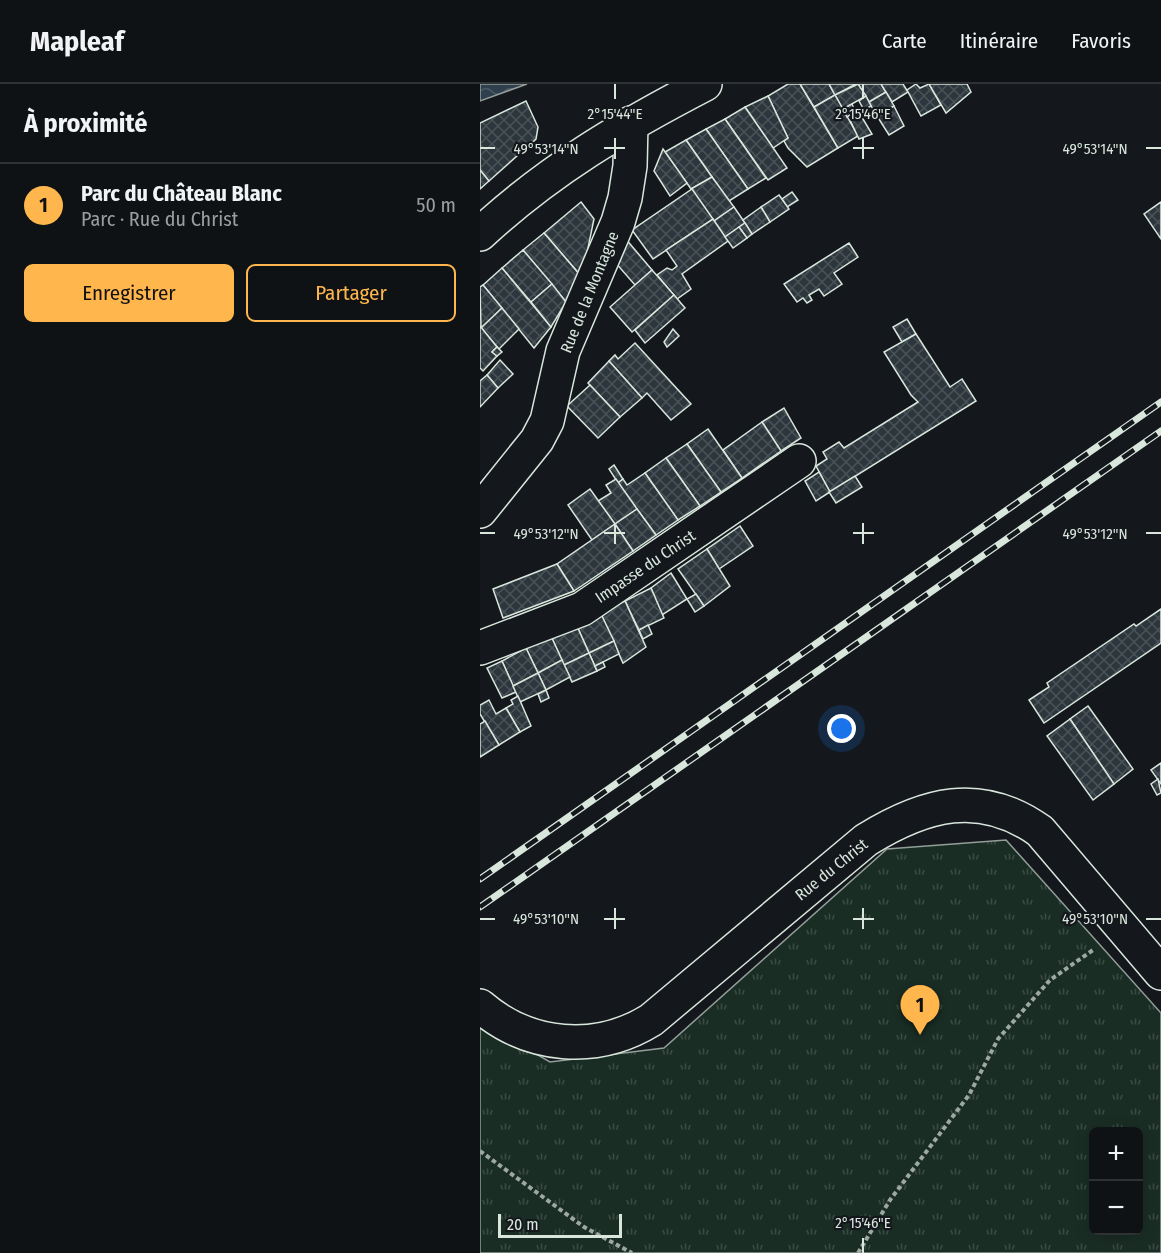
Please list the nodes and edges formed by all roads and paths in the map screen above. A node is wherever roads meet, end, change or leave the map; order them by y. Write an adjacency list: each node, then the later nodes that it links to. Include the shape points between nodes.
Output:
1 (705, 84): 2 (street)
2 (631, 123): 3 (street, via 544,179); 5 (street, Rue de la Montagne, via 625,198 563,351 547,421 537,440)
3 (480, 234)
4 (799, 461): 6 (street, Impasse du Christ, via 582,609)
5 (480, 512)
6 (480, 648)
7 (1100, 945): 12 (path, via 1050,981 998,1039 969,1095 890,1200)
8 (1161, 973): 9 (street, Rue du Christ, via 1040,831 1003,811 952,805 897,821 866,840 651,1020 634,1030 575,1044 506,1025)
9 (480, 1006)
10 (480, 1151): 11 (path, via 584,1227)
11 (632, 1253)
12 (858, 1253)

